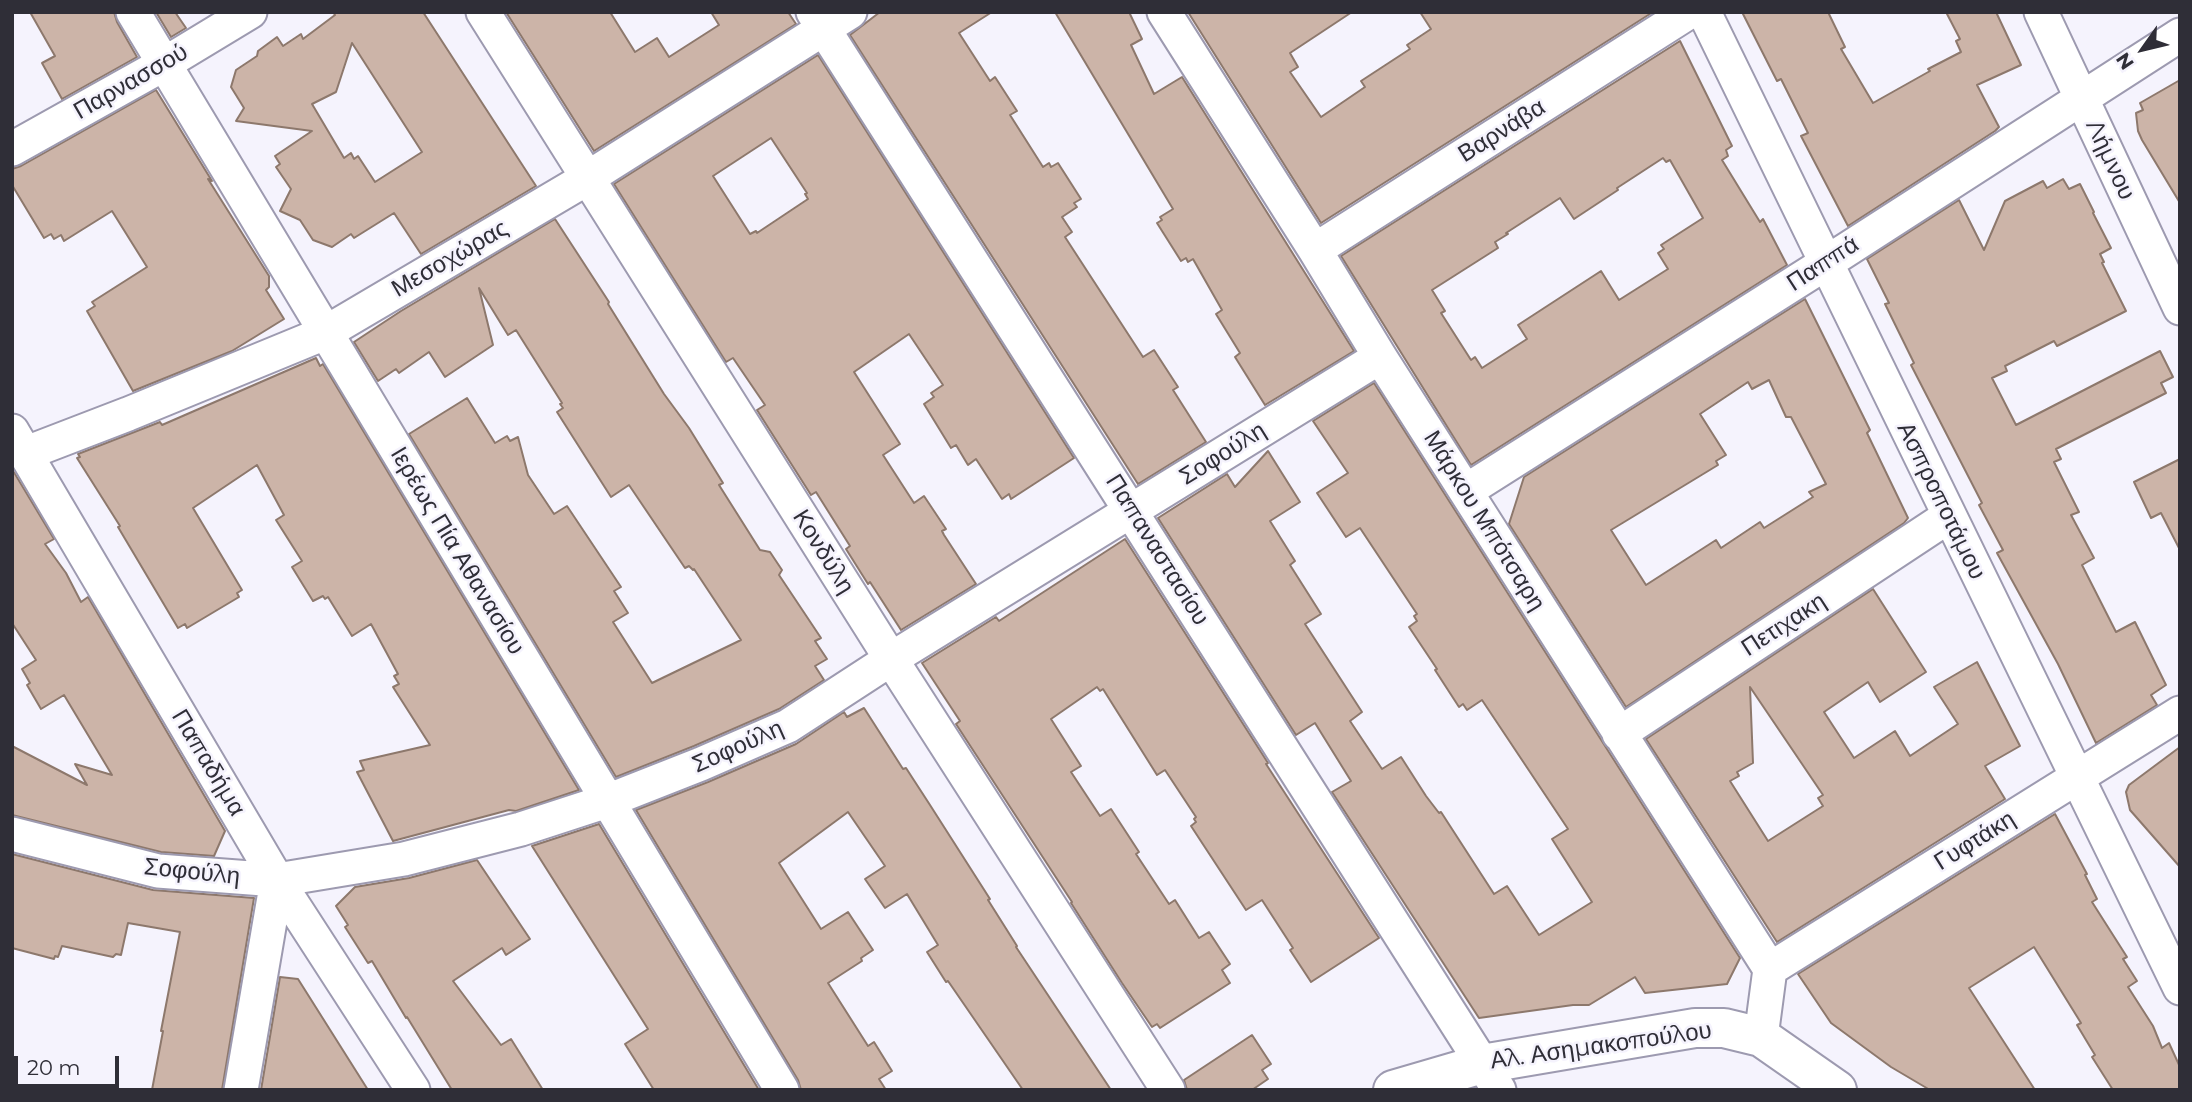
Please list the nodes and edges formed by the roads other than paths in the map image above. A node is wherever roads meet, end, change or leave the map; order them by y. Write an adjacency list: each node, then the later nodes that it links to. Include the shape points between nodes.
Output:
1 (132, 12): 10 (street, Ιερέως Πία Αθανασίου)
2 (250, 12): 10 (street, Παρνασσού)
3 (483, 12): 13 (street, Κονδύλη)
4 (1164, 12): 14 (street, Μάρκου Μπότσαρη)
5 (1689, 12): 14 (street, Βαρνάβα)
6 (1704, 12): 15 (street, Ασπροποτάμου)
7 (2041, 12): 11 (street, Λήμνου)
8 (829, 18): 13 (street, Μεσοχώρας); 21 (street, Παπαναστασίου)
9 (2180, 35): 11 (street, Παππά)
10 (164, 64): 12 (street, Παρνασσού); 17 (street, Ιερέως Πία Αθανασίου)
11 (2081, 99): 15 (street, Παππά); 16 (street, Λήμνου)
12 (12, 149)
13 (586, 179): 17 (street, Μεσοχώρας); 23 (street, Κονδύλη)
14 (1315, 250): 18 (street, Μάρκου Μπότσαρη)
15 (1826, 263): 20 (street, Παππά); 22 (street, Ασπροποτάμου)
16 (2180, 308)
17 (325, 333): 19 (street, Μεσοχώρας, via 128,414); 27 (street, Ιερέως Πία Αθανασίου)
18 (1380, 357): 20 (street, Μάρκου Μπότσαρη); 21 (street, Σοφούλη)
19 (18, 442): 29 (street, Παπαδήμα)
20 (1466, 491): 25 (street, Μάρκου Μπότσαρη)
21 (1132, 511): 23 (street, Σοφούλη); 33 (street, Παπαναστασίου)
22 (1948, 516): 25 (street, Πετιχακη); 26 (street, Ασπροποτάμου)
23 (891, 659): 27 (street, Σοφούλη, via 788,726); 37 (street, Κονδύλη)
24 (2180, 713): 26 (street, Γυφτάκη)
25 (1619, 734): 30 (street, Μάρκου Μπότσαρη)
26 (2076, 778): 30 (street, Γυφτάκη); 31 (street, Ασπροποτάμου)
27 (607, 801): 29 (street, Σοφούλη, via 404,859); 36 (street, Ιερέως Πία Αθανασίου)
28 (12, 834): 29 (street, Σοφούλη, via 158,871)
29 (277, 880): 34 (street); 35 (street, Παπαδήμα)
30 (1770, 970): 32 (street)
31 (2180, 988)
32 (1761, 1037): 33 (street, Αλ. Ασημακοπούλου, via 1724,1028 1695,1028); 39 (street, Αλ. Ασημακοπούλου)
33 (1491, 1077): 38 (street, Αλ. Ασημακοπούλου)
34 (241, 1090)
35 (413, 1090)
36 (782, 1090)
37 (1168, 1090)
38 (1393, 1090)
39 (1837, 1090)

